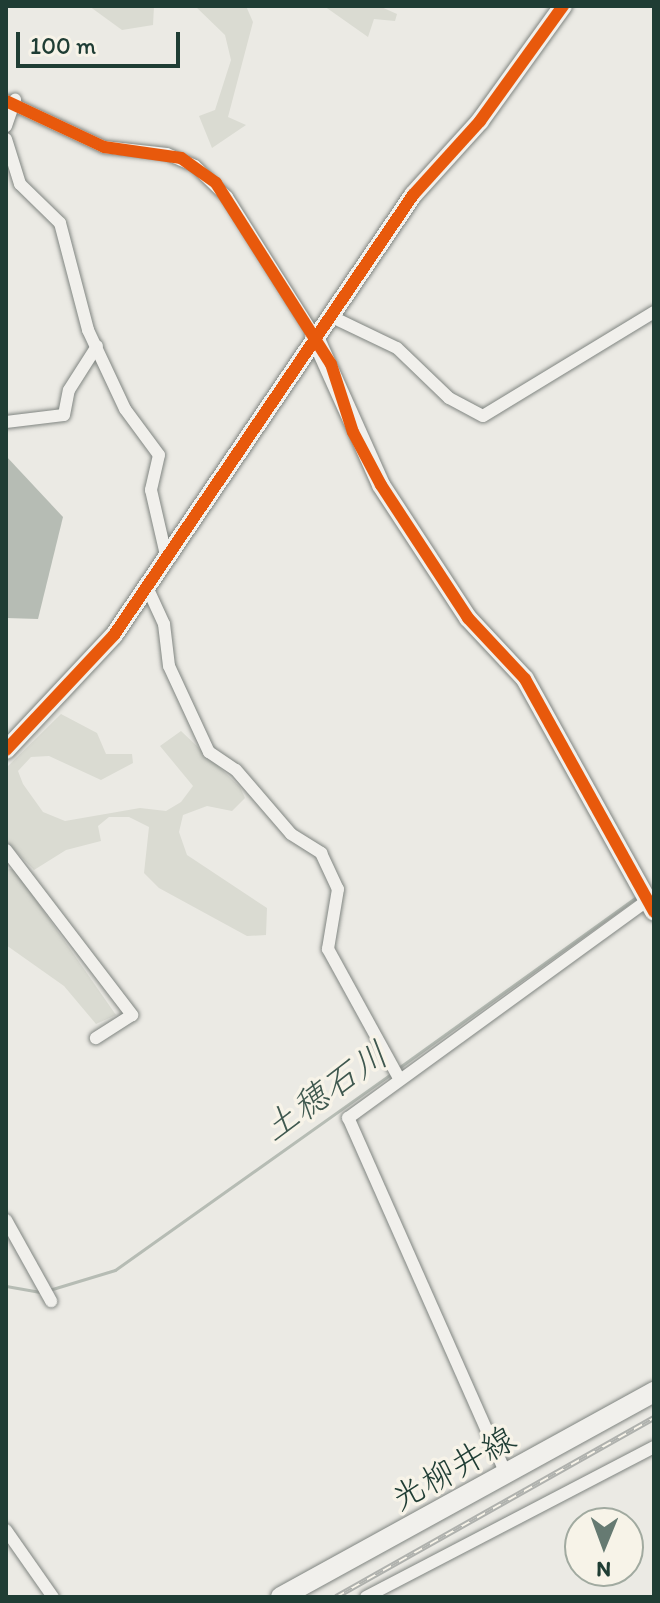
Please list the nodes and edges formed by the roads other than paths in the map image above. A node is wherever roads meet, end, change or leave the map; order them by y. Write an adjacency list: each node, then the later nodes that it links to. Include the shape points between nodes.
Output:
1 (563, 6): 6 (street)
2 (11, 101): 3 (street); 7 (street, via 104,147 167,154 195,166 227,197)
3 (6, 126)
4 (6, 139): 8 (street, via 20,184 60,223)
5 (654, 312): 6 (street, via 483,416 449,398 397,348)
6 (328, 315): 7 (street)
7 (314, 335): 10 (street); 14 (street, via 389,498 468,618 525,679)
8 (97, 346): 9 (street, via 69,390 64,415); 10 (street, via 125,409 159,455 151,490)
9 (6, 422)
10 (166, 555): 11 (street)
11 (147, 587): 12 (street, via 88,667); 16 (street, via 164,624 169,666 209,752 236,770 291,834 321,853 338,889 328,949)
12 (6, 750)
13 (6, 850): 15 (street, via 132,1015)
14 (651, 906): 16 (street)
15 (96, 1038)
16 (396, 1073): 21 (street, via 348,1118)
17 (6, 1220): 18 (street)
18 (50, 1296)
19 (654, 1392): 21 (main road, 光柳井線)
20 (654, 1447): 25 (street)
21 (507, 1476): 24 (main road, 光柳井線)
22 (6, 1530): 23 (street)
23 (53, 1597)
24 (281, 1597)
25 (366, 1597)

